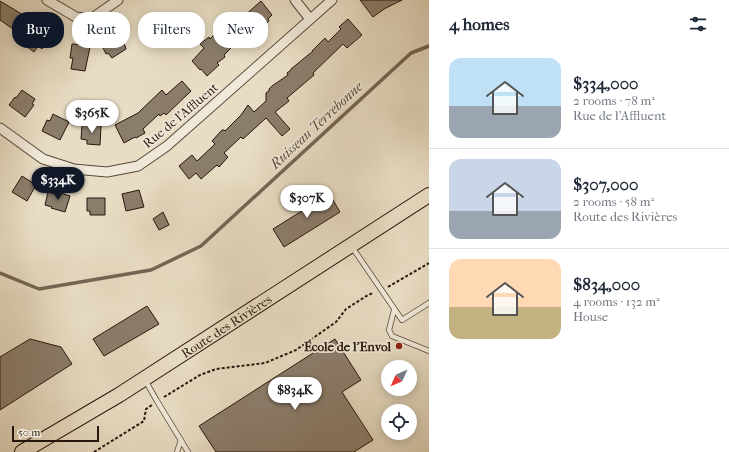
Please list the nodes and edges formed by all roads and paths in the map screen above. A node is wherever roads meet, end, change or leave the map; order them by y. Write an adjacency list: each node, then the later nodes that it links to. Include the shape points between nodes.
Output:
1 (47, 0): 2 (street, via 76,17 91,19)
2 (118, 0)
3 (295, 0): 5 (street)
4 (332, 0): 5 (street, Rue de l'Affluent)
5 (310, 19): 6 (street, Rue de l'Affluent, via 166,146 138,166 107,172 74,169 43,159)
6 (0, 128)
7 (429, 196): 8 (main road, Route des Rivières)
8 (351, 246): 10 (lane); 14 (main road, Route des Rivières)
9 (429, 264): 10 (path)
10 (380, 290): 12 (lane); 15 (path, via 346,309 336,322 296,350 266,364 200,374)
11 (429, 303): 12 (lane, via 402,320)
12 (394, 310): 13 (lane, via 389,330 392,336)
13 (429, 351)
14 (144, 379): 15 (lane); 17 (main road, Route des Rivières)
15 (157, 401): 16 (lane); 18 (path, via 146,409 144,421)
16 (181, 440): 19 (lane); 20 (lane)
17 (22, 452)
18 (94, 452)
19 (177, 452)
20 (188, 452)

